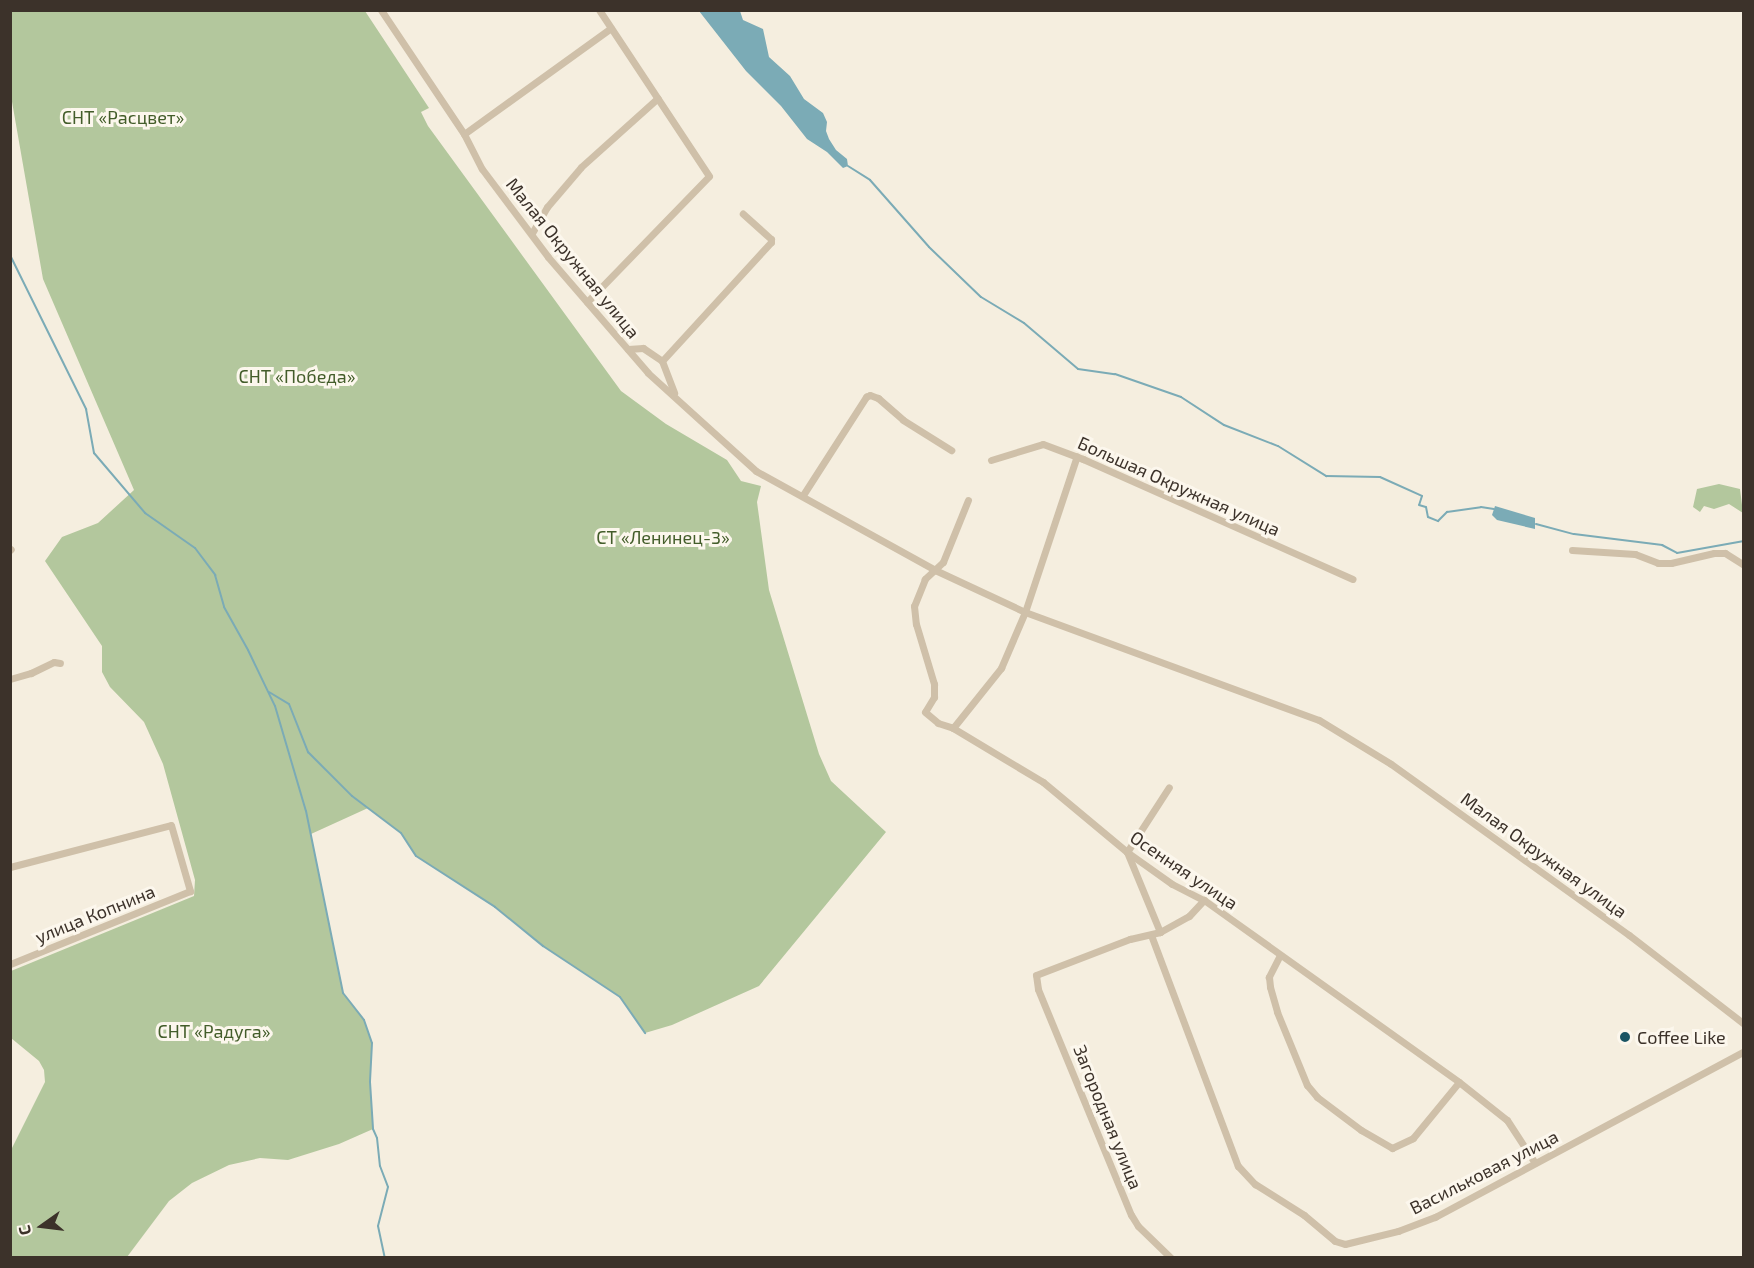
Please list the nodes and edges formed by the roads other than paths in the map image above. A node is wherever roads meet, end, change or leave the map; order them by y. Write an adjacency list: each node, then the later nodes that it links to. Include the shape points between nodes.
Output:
1 (381, 10): 5 (street, Малая Окружная улица)
2 (598, 10): 3 (street)
3 (611, 28): 4 (street); 5 (street)
4 (658, 98): 7 (street, via 581,167); 8 (street, via 709,176)
5 (464, 134): 7 (street, Малая Окружная улица, via 482,169)
6 (742, 214): 10 (street, via 771,242)
7 (532, 233): 8 (street, Малая Окружная улица)
8 (587, 302): 9 (street, Малая Окружная улица)
9 (628, 349): 10 (street, via 643,348); 11 (street, Малая Окружная улица, via 648,373)
10 (662, 361): 11 (street)
11 (675, 395): 15 (street, Малая Окружная улица, via 756,471)
12 (951, 450): 15 (street, via 870,395)
13 (1077, 456): 14 (street, Большая Окружная улица, via 1043,444); 20 (street, Большая Окружная улица); 21 (street)
14 (991, 460)
15 (803, 495): 19 (street, Малая Окружная улица)
16 (968, 500): 19 (street, via 943,561)
17 (1572, 550): 18 (street, via 1635,554 1658,563 1725,553)
18 (1743, 566)
19 (935, 570): 21 (street, Малая Окружная улица); 24 (street, Осенняя улица, via 918,591 914,606 915,624 934,684 934,697 925,712 938,723)
20 (1353, 579)
21 (1025, 612): 24 (street, via 1001,668); 33 (street, Малая Окружная улица, via 1319,720 1391,764 1574,895)
22 (60, 663): 23 (street)
23 (10, 679)
24 (953, 728): 26 (street, Осенняя улица, via 1043,782)
25 (1169, 787): 26 (street)
26 (1127, 852): 28 (street, Осенняя улица, via 1172,884); 29 (street)
27 (10, 867): 32 (street, улица Копнина, via 171,825 190,891)
28 (1204, 900): 29 (street, via 1189,916); 31 (street, Осенняя улица)
29 (1160, 932): 30 (street)
30 (1151, 935): 36 (street, Васильковая улица, via 1238,1166 1255,1184 1304,1215 1335,1241 1345,1244 1407,1227); 37 (street, Загородная улица, via 1130,939 1036,975 1038,989 1131,1215)
31 (1280, 955): 35 (street, Осенняя улица); 35 (street, via 1269,977 1270,987 1307,1085 1360,1130 1392,1148 1413,1138)
32 (10, 964)
33 (1743, 1024)
34 (1743, 1052): 36 (street, Васильковая улица)
35 (1459, 1082): 36 (street, Осенняя улица, via 1507,1120)
36 (1535, 1163)
37 (1171, 1257)

